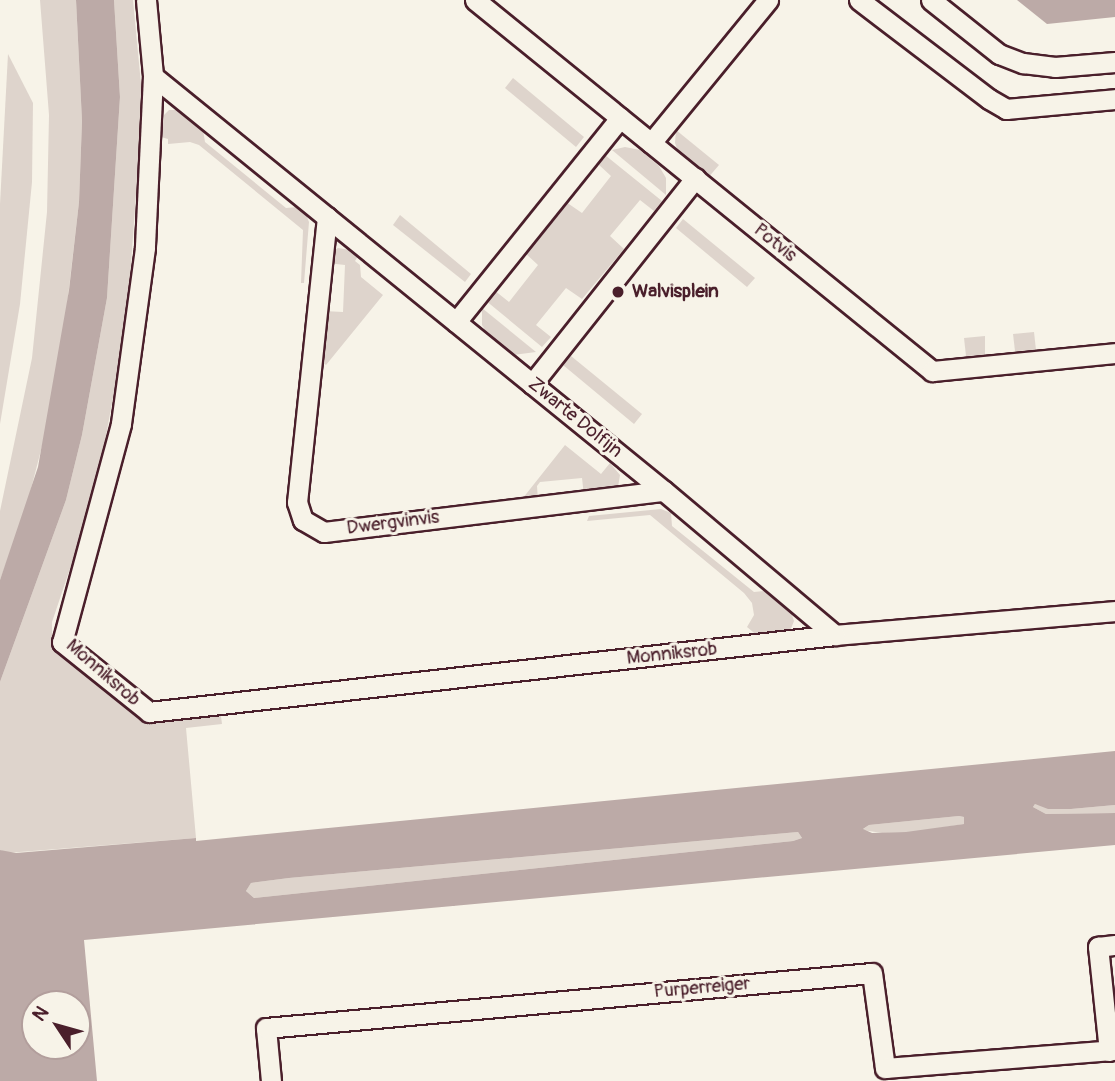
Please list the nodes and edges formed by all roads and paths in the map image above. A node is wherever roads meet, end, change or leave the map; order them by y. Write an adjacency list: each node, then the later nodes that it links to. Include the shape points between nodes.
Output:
1 (146, 0): 7 (street)
2 (475, 0): 9 (street, Potvis)
3 (768, 0): 10 (street)
4 (859, 0): 8 (street, via 1006,109)
5 (932, 0): 6 (street, via 999,54 1023,63 1055,67)
6 (1115, 62)
7 (153, 76): 12 (street, Zwarte Dolfijn); 18 (street, Monniksrob, via 145,248 121,424 62,642 149,712)
8 (1115, 100)
9 (620, 118): 10 (street, Potvis); 13 (street)
10 (651, 143): 11 (street, Potvis)
11 (695, 178): 14 (street, Potvis, via 932,371); 15 (street)
12 (327, 217): 13 (street, Zwarte Dolfijn); 16 (street, Dwergvinvis, via 297,502 303,520 324,532)
13 (456, 322): 15 (street, Zwarte Dolfijn)
14 (1115, 353)
15 (532, 384): 16 (street, Zwarte Dolfijn)
16 (664, 491): 18 (street, Zwarte Dolfijn)
17 (1115, 611): 18 (street)
18 (835, 635)
19 (1115, 945): 20 (street, Purperreiger, via 1098,947)
20 (1112, 1050): 21 (street, Purperreiger, via 885,1068 872,973 266,1028)
21 (271, 1081)

